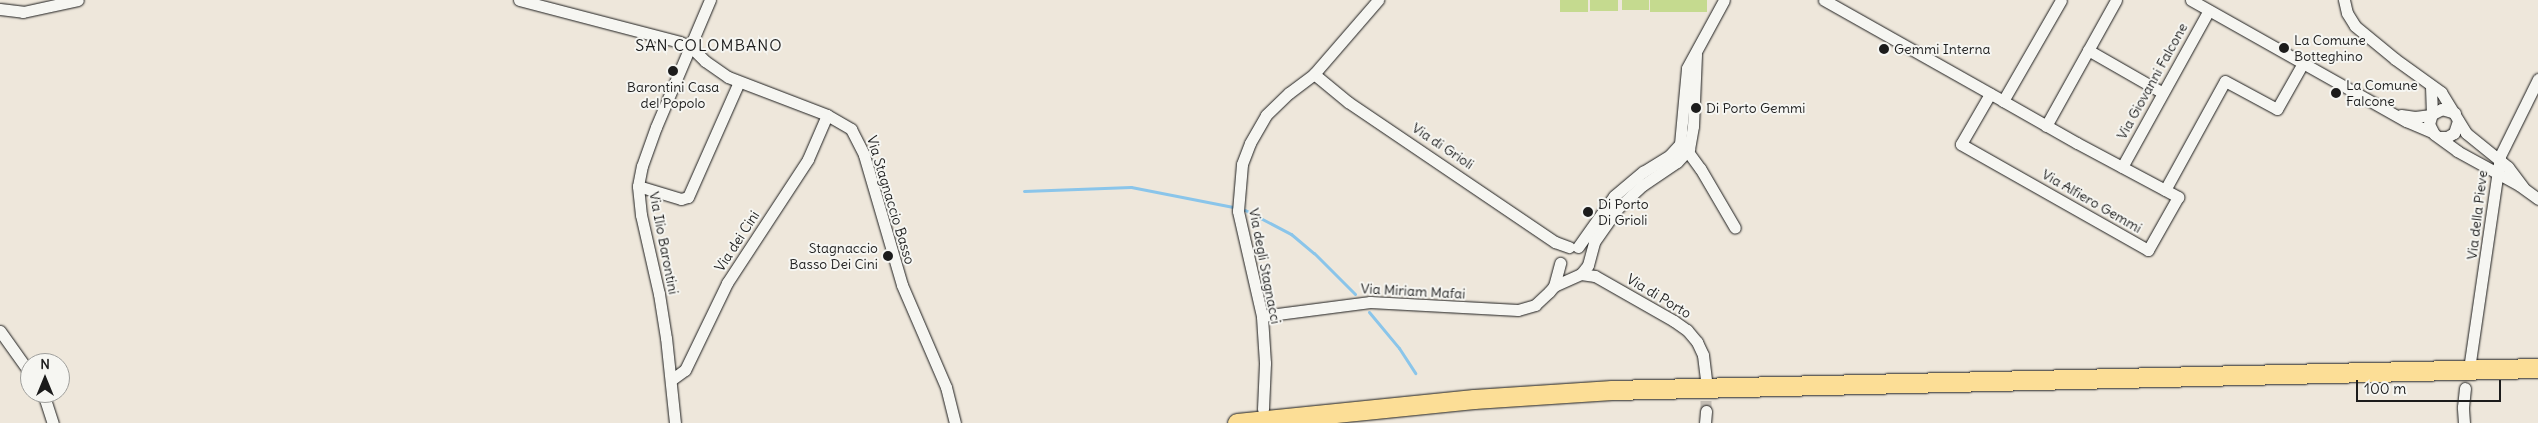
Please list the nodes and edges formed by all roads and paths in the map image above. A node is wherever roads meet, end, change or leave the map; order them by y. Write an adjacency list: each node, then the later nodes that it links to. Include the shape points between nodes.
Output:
1 (78, 0): 11 (street, via 23,12)
2 (519, 0): 13 (street, Via Stagnaccio Basso, via 671,38)
3 (710, 0): 13 (street, Via Ilio Barontini)
4 (1378, 0): 17 (street, Via degli Stagnacci)
5 (1724, 0): 15 (street)
6 (1824, 0): 22 (street)
7 (2060, 0): 23 (street)
8 (2116, 0): 14 (street)
9 (2191, 0): 12 (street)
10 (2344, 0): 20 (street, via 2355,26)
11 (0, 9)
12 (2209, 10): 16 (street); 21 (street, Via Giovanni Falcone)
13 (691, 47): 19 (street, Via Stagnaccio Basso, via 717,70); 35 (street, Via Ilio Barontini, via 656,127)
14 (2088, 50): 21 (street); 28 (street)
15 (1696, 54): 30 (street, via 1685,74); 31 (street, via 1692,137)
16 (2302, 63): 26 (street); 37 (street, via 2277,109 2225,80)
17 (1314, 74): 40 (street, Via di Grioli, via 1348,102); 47 (street, Via degli Stagnacci, via 1266,115 1242,164 1239,220)
18 (2538, 79): 32 (street, Via della Pieve)
19 (739, 82): 25 (street, Via Stagnaccio Basso); 35 (street, via 688,197 682,199)
20 (2431, 86): 24 (street); 27 (street, via 2443,94)
21 (2163, 93): 33 (street, Via Giovanni Falcone)
22 (1990, 94): 23 (street); 37 (street, Via Alfiero Gemmi, via 1961,144 2148,250 2178,197)
23 (2003, 100): 28 (street)
24 (2432, 114): 26 (street, via 2415,117); 27 (street, via 2442,109); 29 (street, via 2429,122)
25 (827, 115): 53 (street, Via dei Cini, via 808,159 727,283 685,370); 61 (street, Via Stagnaccio Basso, via 842,121 858,138 902,285 946,387)
26 (2396, 115): 29 (street)
27 (2457, 117): 29 (street, via 2454,134 2447,137); 32 (street, via 2472,140)
28 (2046, 126): 33 (street)
29 (2436, 134): 34 (street, via 2457,151)
30 (1681, 141): 31 (street); 41 (street, via 1670,155 1614,196)
31 (1686, 152): 39 (street, via 1700,168); 42 (street, via 1618,208 1597,237)
32 (2499, 160): 34 (street, Via della Pieve); 36 (street)
33 (2122, 167): 37 (street)
34 (2498, 175): 36 (street); 50 (street, Via della Pieve)
35 (638, 186): 53 (street, Via Ilio Barontini, via 641,215 659,294)
36 (2523, 187): 38 (street)
37 (2165, 190)
38 (2538, 199)
39 (1735, 228)
40 (1555, 242): 41 (street, Via di Grioli); 43 (street)
41 (1573, 247): 42 (street, via 1585,251); 43 (street, via 1563,252)
42 (1589, 260): 44 (street); 45 (street)
43 (1560, 261): 44 (street, via 1564,272); 46 (street)
44 (1578, 275): 45 (street, Via di Porto); 46 (street, Via Miriam Mafai)
45 (1595, 276): 52 (street, Via di Porto, via 1691,334 1703,355)
46 (1554, 286): 47 (street, Via Miriam Mafai, via 1537,303 1514,311 1370,302)
47 (1262, 316): 57 (street, Via degli Stagnacci)
48 (0, 331): 49 (street)
49 (20, 359)
50 (2470, 362)
51 (2538, 368): 62 (highway, via 1612,390 1474,399)
52 (1706, 379)
53 (671, 380): 60 (street, Via Ilio Barontini)
54 (2538, 380): 63 (highway, via 1634,402)
55 (2465, 388): 65 (street)
56 (46, 403): 59 (street)
57 (1263, 409)
58 (1706, 411): 64 (street)
59 (52, 423)
60 (675, 423)
61 (955, 423)
62 (1237, 423)
63 (1352, 423)
64 (1705, 423)
65 (2464, 423)

